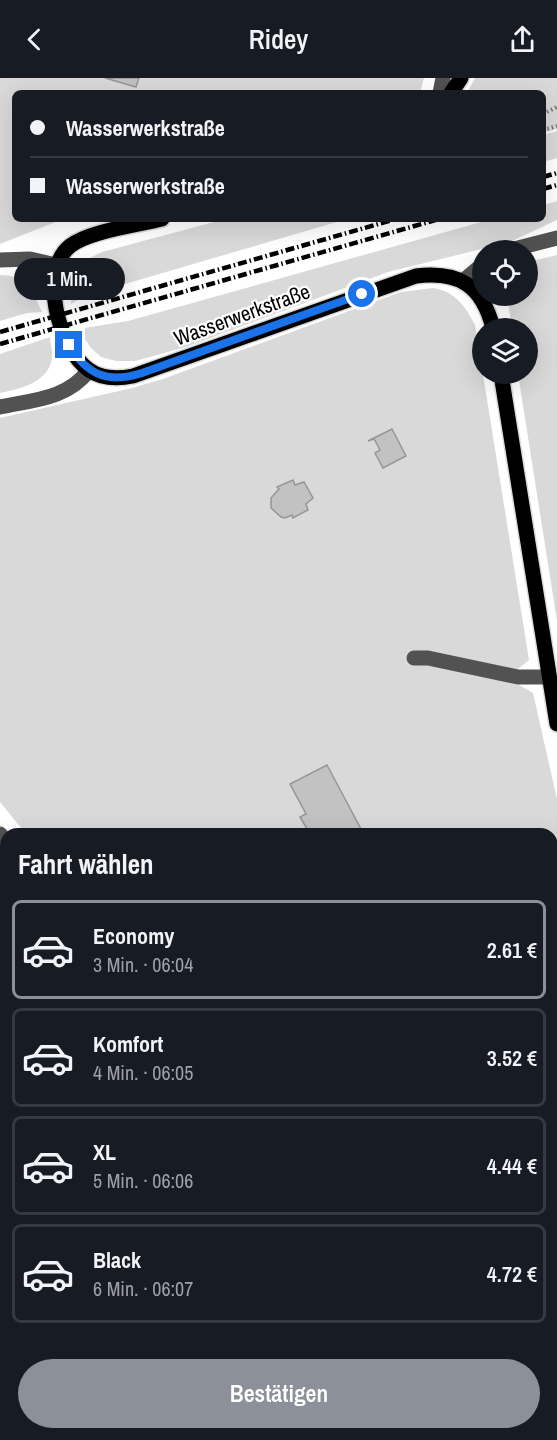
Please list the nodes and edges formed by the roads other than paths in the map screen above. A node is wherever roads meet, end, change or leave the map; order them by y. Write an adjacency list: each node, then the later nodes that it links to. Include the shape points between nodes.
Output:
1 (149, 222): 5 (main road, via 77,241)
2 (557, 238): 3 (street)
3 (538, 243)
4 (0, 260): 5 (street, via 30,259)
5 (56, 265): 9 (main road, via 54,295 65,336 74,354)
6 (472, 273): 7 (street)
7 (463, 281): 8 (main road, via 480,296); 9 (main road, Wasserwerkstraße, via 439,274 406,278 133,376 105,377)
8 (490, 318)
9 (89, 370): 11 (street, via 74,387 63,392)
10 (503, 384): 13 (main road)
11 (0, 407)
12 (414, 658): 13 (street, via 518,677)
13 (549, 677): 14 (main road)
14 (557, 724)

